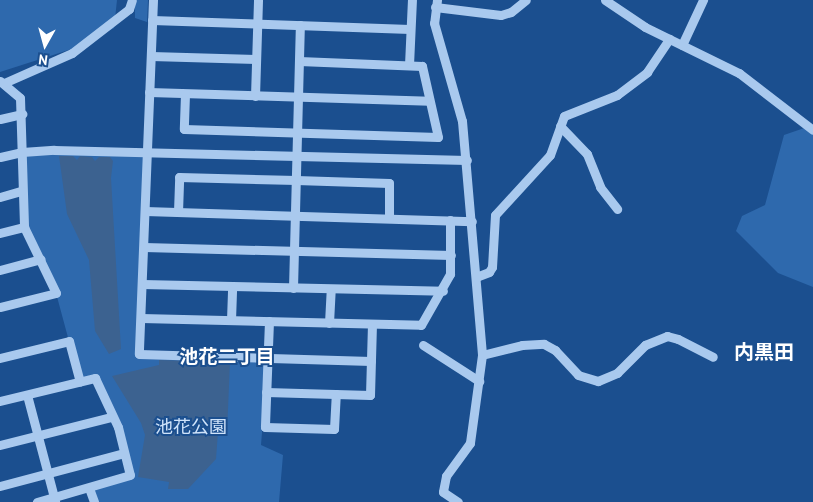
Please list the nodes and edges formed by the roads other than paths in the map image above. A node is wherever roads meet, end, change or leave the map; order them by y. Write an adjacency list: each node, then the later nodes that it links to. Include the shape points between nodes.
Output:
1 (132, 0): 19 (street, via 129,10 72,53)
2 (152, 0): 9 (street)
3 (258, 0): 10 (street)
4 (412, 0): 12 (street)
5 (526, 0): 8 (street, via 511,12 501,15)
6 (605, 0): 13 (street)
7 (703, 0): 14 (street)
8 (436, 3): 34 (street, via 434,23 462,121)
9 (152, 20): 10 (street); 15 (street)
10 (258, 24): 11 (street); 16 (street)
11 (300, 25): 12 (street); 17 (street)
12 (410, 29): 18 (street)
13 (669, 40): 14 (street); 27 (street, via 647,72 617,95 567,114)
14 (682, 45): 28 (street, via 739,73)
15 (151, 56): 16 (street); 20 (street)
16 (256, 60): 22 (street)
17 (299, 61): 18 (street); 23 (street)
18 (409, 65): 24 (street, via 422,66)
19 (2, 82): 25 (street, via 20,98)
20 (149, 92): 21 (street); 31 (street)
21 (185, 94): 22 (street); 29 (street, via 184,129)
22 (255, 96): 23 (street)
23 (298, 97): 24 (street); 29 (street)
24 (429, 102): 29 (street, via 438,137)
25 (22, 114): 26 (street); 30 (street)
26 (0, 119)
27 (560, 126): 38 (street, via 586,154 600,187); 52 (street, via 550,155 495,215 492,267 489,272)
28 (813, 130)
29 (297, 133): 32 (street)
30 (22, 152): 31 (street); 33 (street); 36 (street)
31 (142, 152): 32 (street); 39 (street)
32 (296, 156): 34 (street); 35 (street)
33 (0, 157)
34 (467, 160): 44 (street)
35 (296, 180): 40 (street, via 179,177); 41 (street); 42 (street, via 389,183)
36 (21, 191): 37 (street); 45 (street)
37 (0, 197)
38 (617, 209)
39 (145, 211): 40 (street); 47 (street)
40 (178, 212): 41 (street)
41 (295, 216): 42 (street); 48 (street)
42 (389, 218): 43 (street)
43 (450, 220): 44 (street); 49 (street)
44 (472, 221): 52 (street)
45 (24, 227): 46 (street); 50 (street)
46 (0, 233)
47 (144, 247): 48 (street); 53 (street)
48 (294, 251): 49 (street); 55 (street)
49 (451, 256): 57 (street, via 450,274)
50 (41, 259): 51 (street); 58 (street, via 56,293)
51 (0, 270)
52 (476, 276): 65 (street)
53 (142, 284): 54 (street); 59 (street)
54 (232, 286): 55 (street); 60 (street)
55 (293, 288): 56 (street)
56 (331, 288): 57 (street); 62 (street)
57 (443, 291): 63 (street, via 420,325)
58 (0, 307)
59 (141, 318): 60 (street); 66 (street, via 140,354)
60 (231, 320): 61 (street)
61 (269, 321): 62 (street); 66 (street)
62 (330, 323): 63 (street)
63 (372, 324): 69 (street)
64 (423, 345): 70 (street)
65 (482, 355): 68 (street, via 522,345 544,344 555,350 578,375 598,381 617,372 644,345 667,336); 70 (street)
66 (268, 357): 69 (street); 72 (street)
67 (0, 358): 71 (street, via 69,341)
68 (713, 358)
69 (371, 361): 73 (street, via 370,395)
70 (479, 380): 86 (street, via 470,442 446,476 443,492)
71 (80, 382): 74 (street); 76 (street, via 95,378)
72 (266, 392): 73 (street); 73 (street, via 265,427 334,429)
73 (336, 394)
74 (27, 395): 75 (street); 77 (street)
75 (0, 401)
76 (111, 417): 77 (street); 79 (street, via 118,427)
77 (38, 436): 78 (street); 80 (street)
78 (0, 445)
79 (124, 453): 80 (street); 82 (street, via 130,475)
80 (48, 473): 81 (street); 83 (street)
81 (0, 486)
82 (88, 488): 83 (street); 85 (street)
83 (55, 500): 84 (street)
84 (37, 502)
85 (94, 502)
86 (458, 502)

